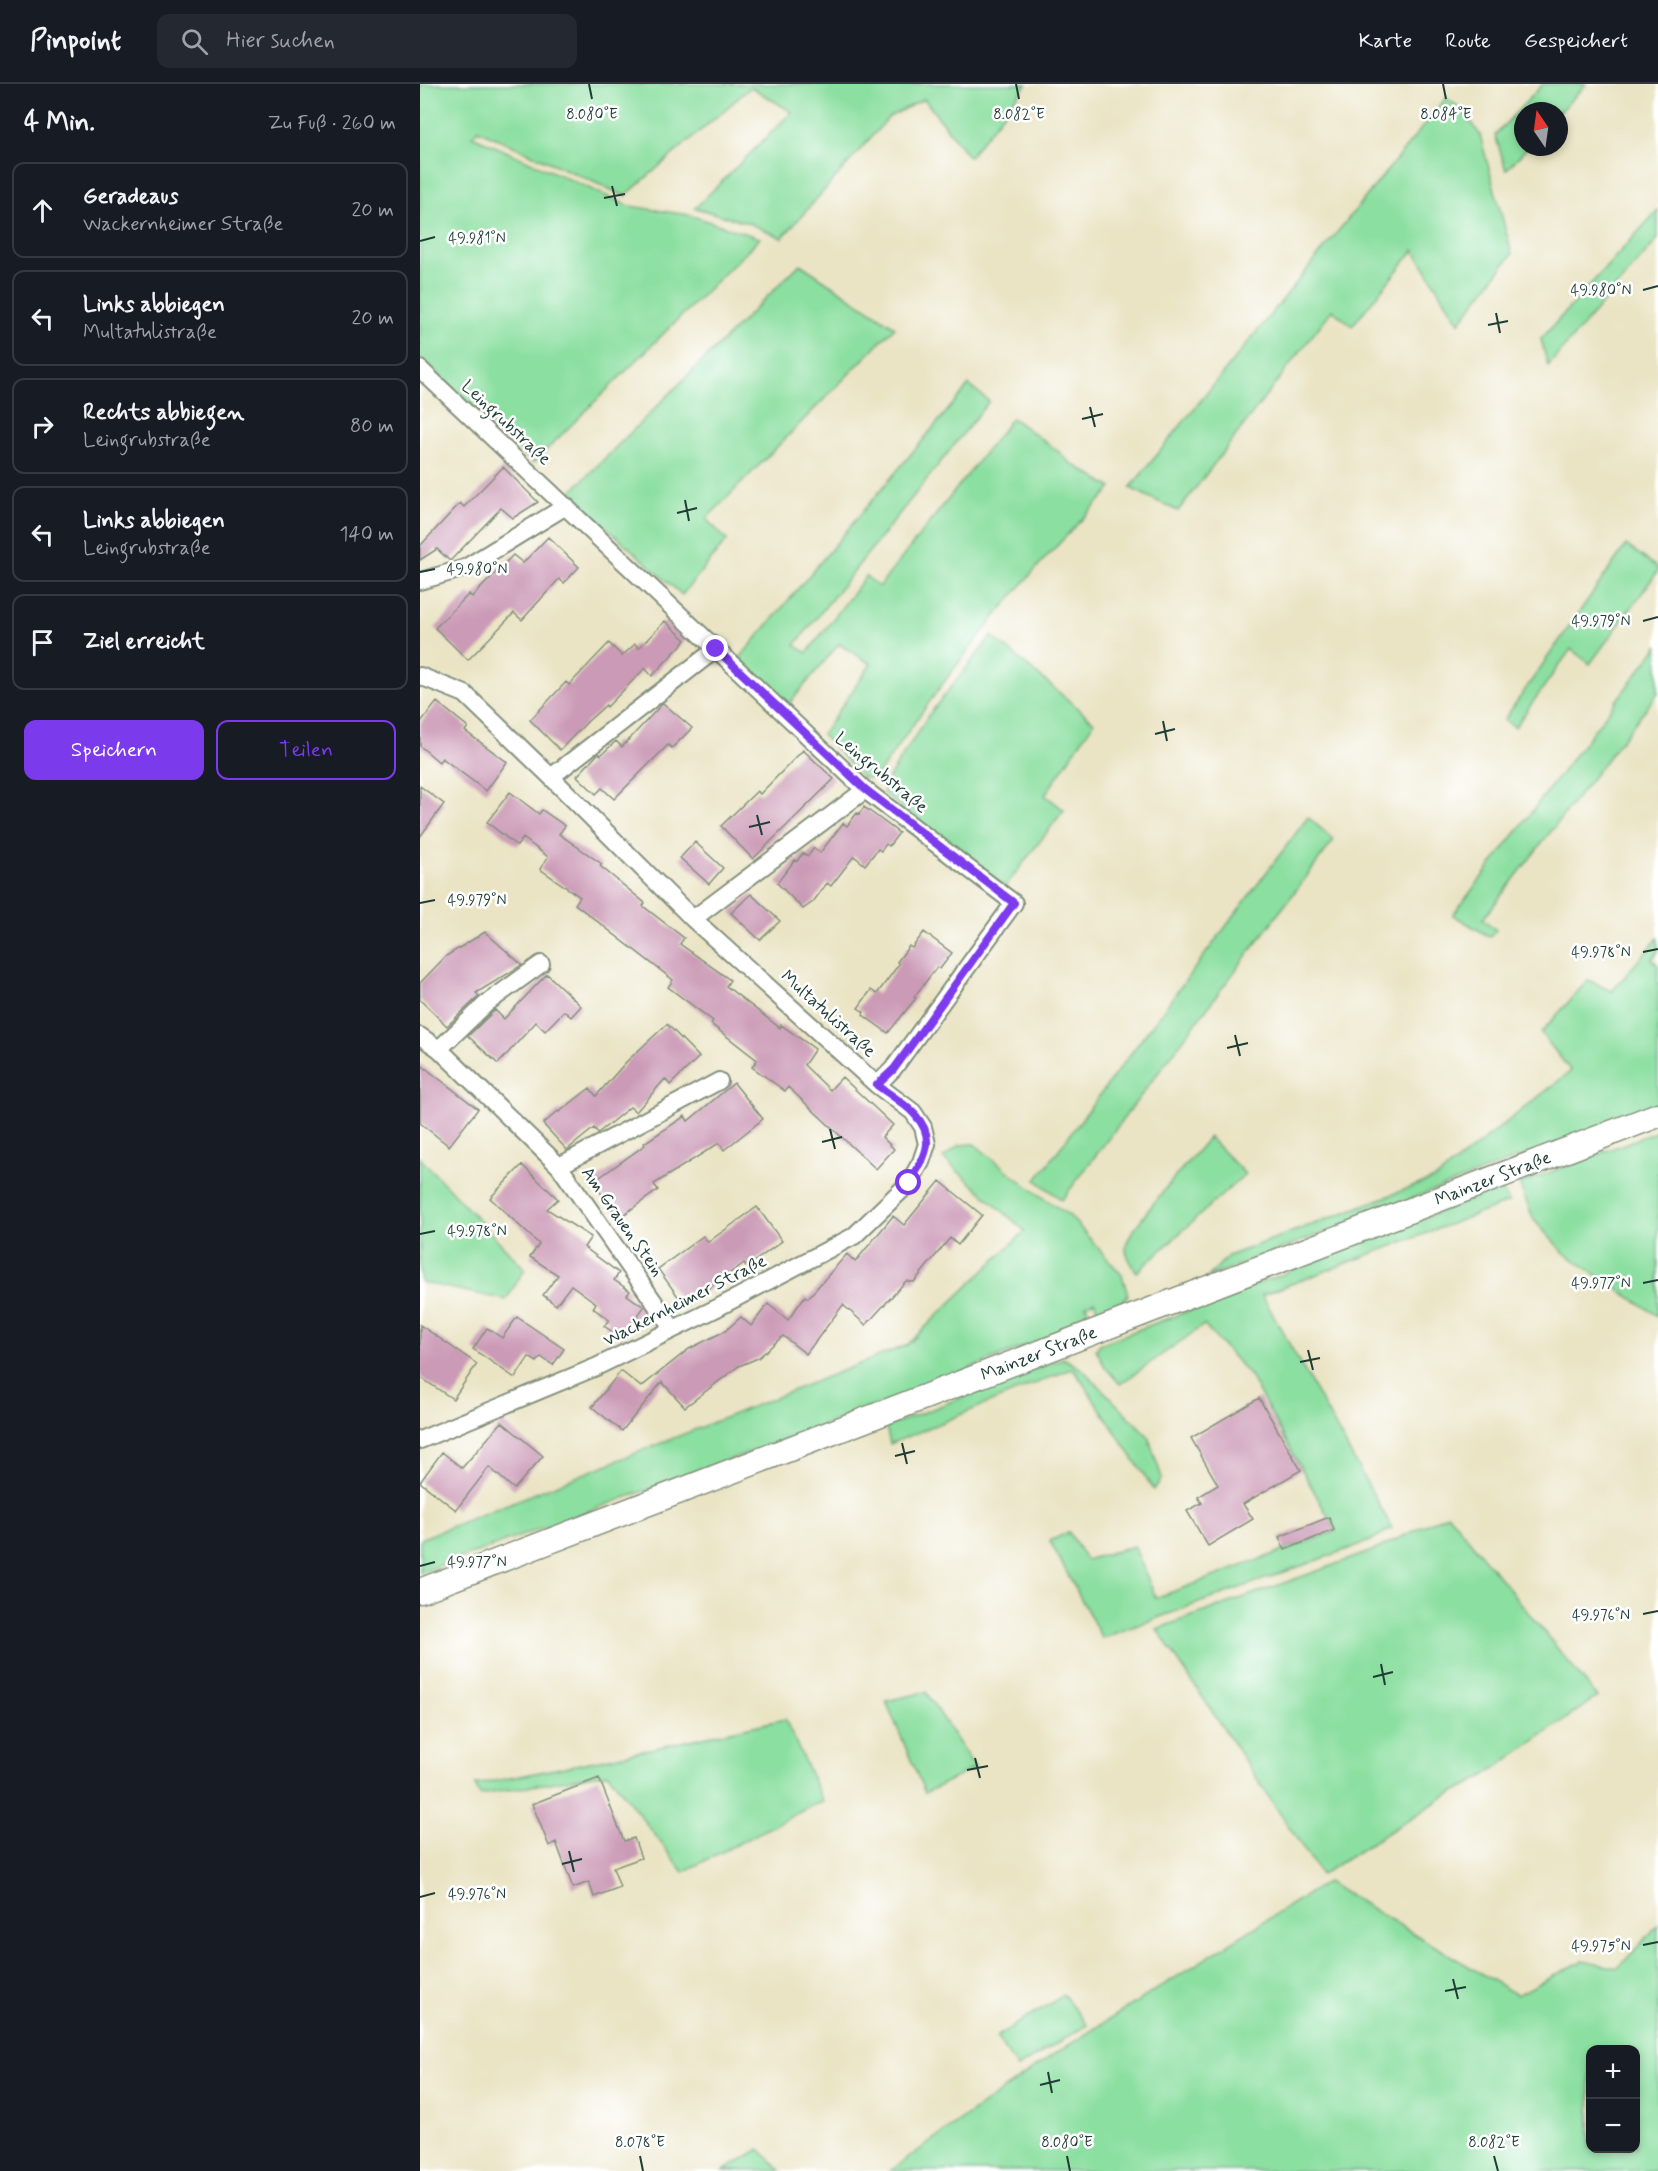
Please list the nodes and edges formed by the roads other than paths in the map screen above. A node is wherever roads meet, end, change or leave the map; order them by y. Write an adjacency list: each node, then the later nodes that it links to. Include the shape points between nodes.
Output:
1 (420, 369): 2 (street, Leingrubstraße)
2 (566, 506): 3 (street, via 465,567); 4 (street, Leingrubstraße)
3 (420, 581)
4 (716, 649): 6 (street); 7 (street, Leingrubstraße)
5 (420, 676): 6 (street, Multatulistraße, via 465,694)
6 (551, 777): 8 (street, Multatulistraße)
7 (866, 790): 8 (street); 13 (street, Leingrubstraße, via 1014,903 894,1069)
8 (693, 919): 13 (street, Multatulistraße)
9 (541, 964): 11 (street, via 487,1003)
10 (420, 1036): 11 (street, Am Grauen Stein)
11 (439, 1049): 16 (street, Am Grauen Stein)
12 (719, 1081): 16 (street, Am Grauen Stein)
13 (877, 1085): 15 (street, Multatulistraße, via 913,1112 923,1127)
14 (1658, 1115): 19 (main road, Mainzer Straße)
15 (927, 1144): 17 (street, Wackernheimer Straße, via 909,1183 854,1236)
16 (560, 1166): 17 (street, Am Grauen Stein)
17 (673, 1329): 18 (street, Wackernheimer Straße, via 596,1367)
18 (420, 1440)
19 (420, 1591)

